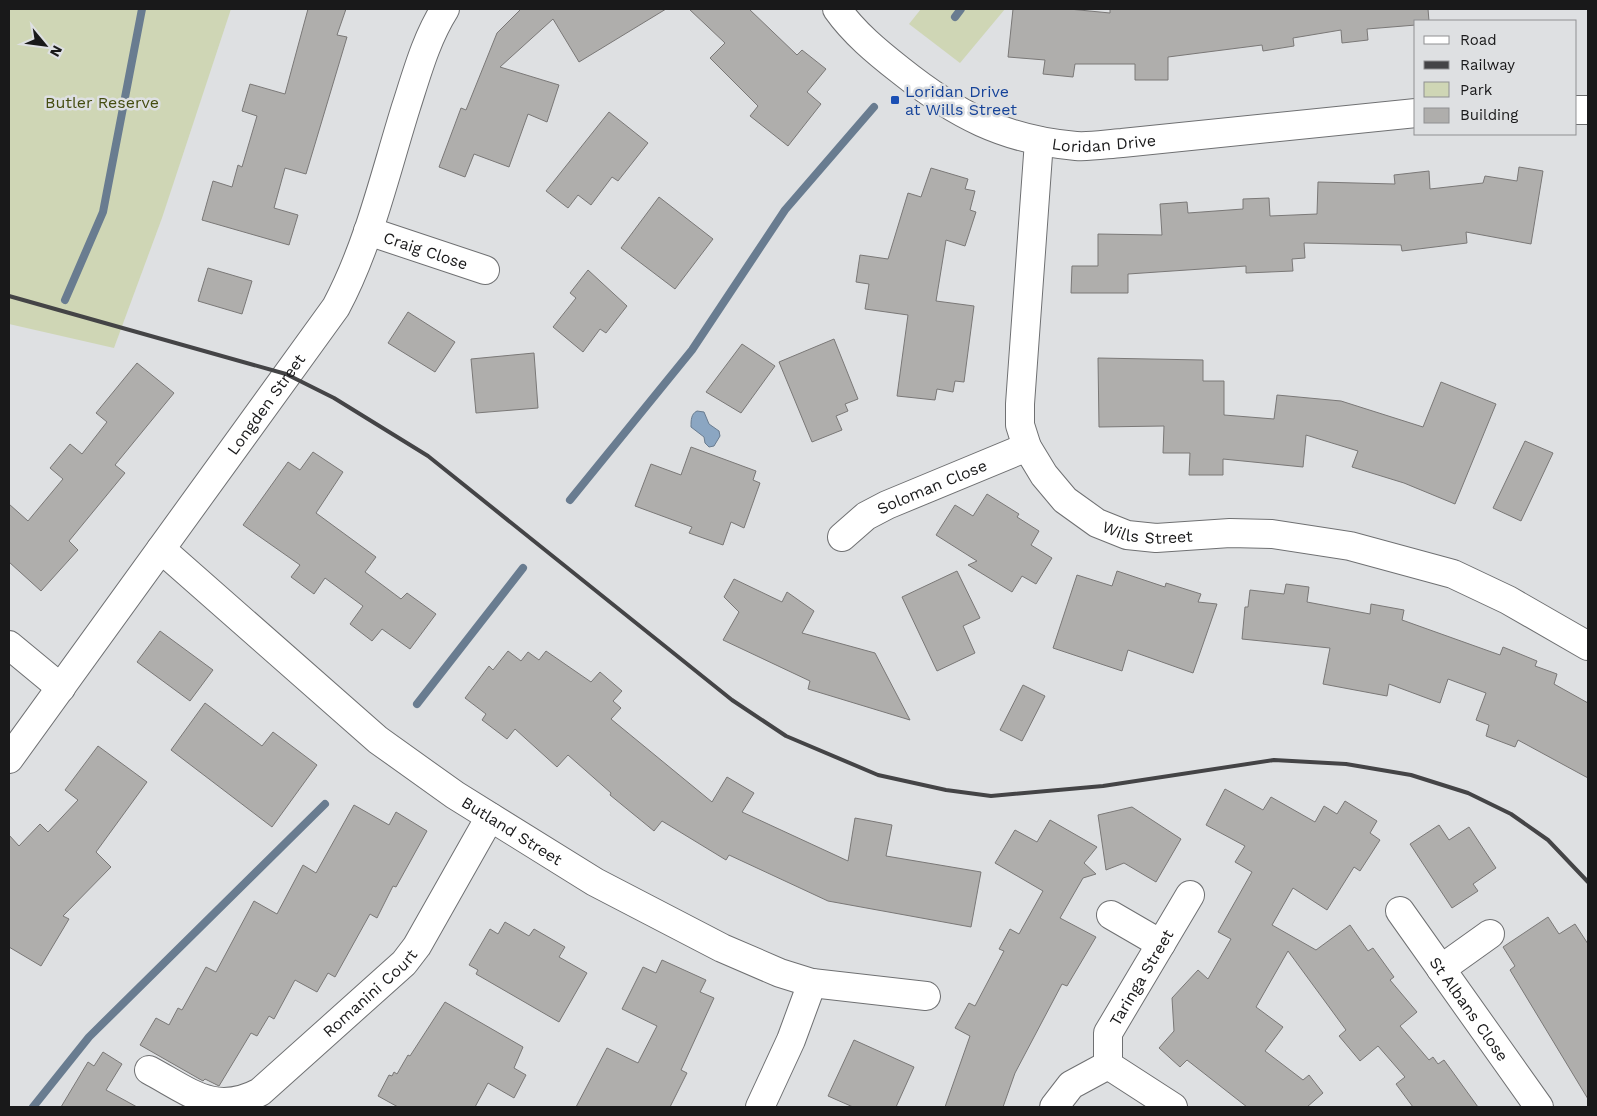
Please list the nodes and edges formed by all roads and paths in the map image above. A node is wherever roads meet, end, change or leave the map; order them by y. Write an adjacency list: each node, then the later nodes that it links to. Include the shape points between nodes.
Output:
1 (446, 9): 5 (street, Longden Street, via 422,58)
2 (837, 9): 4 (street, Loridan Drive, via 878,54 945,104 980,123)
3 (1414, 113): 4 (street, Loridan Drive, via 1122,143 1077,146)
4 (1039, 140): 7 (street, Wills Street, via 1020,404 1020,425)
5 (368, 231): 6 (street, Craig Close); 9 (street, Longden Street, via 336,307)
6 (485, 270)
7 (1027, 447): 8 (street, Soloman Close, via 887,505 866,516); 11 (street, Wills Street, via 1065,500 1097,523 1127,535 1156,538 1272,534 1350,546 1453,574 1508,600)
8 (842, 537)
9 (161, 549): 12 (street, Longden Street); 14 (street, Butland Street, via 378,740 455,796)
10 (9, 644): 12 (street)
11 (1588, 646)
12 (61, 688): 13 (street, Longden Street)
13 (9, 759)
14 (490, 817): 21 (street, Butland Street, via 595,882 664,918 730,952); 25 (street, Romanini Court, via 404,964 260,1092 231,1105)
15 (1190, 895): 19 (street, Taringa Street)
16 (1400, 911): 20 (street, St Albans Close)
17 (1111, 915): 19 (street)
18 (1490, 934): 20 (street)
19 (1161, 944): 23 (street, Taringa Street, via 1108,1033)
20 (1441, 969): 29 (street, St Albans Close)
21 (812, 983): 22 (street, Butland Street); 26 (street, via 792,1040)
22 (926, 996)
23 (1108, 1066): 27 (street, via 1070,1085); 28 (street)
24 (149, 1070): 25 (street, Romanini Court)
25 (194, 1102)
26 (760, 1107)
27 (1054, 1107)
28 (1173, 1107)
29 (1539, 1107)

